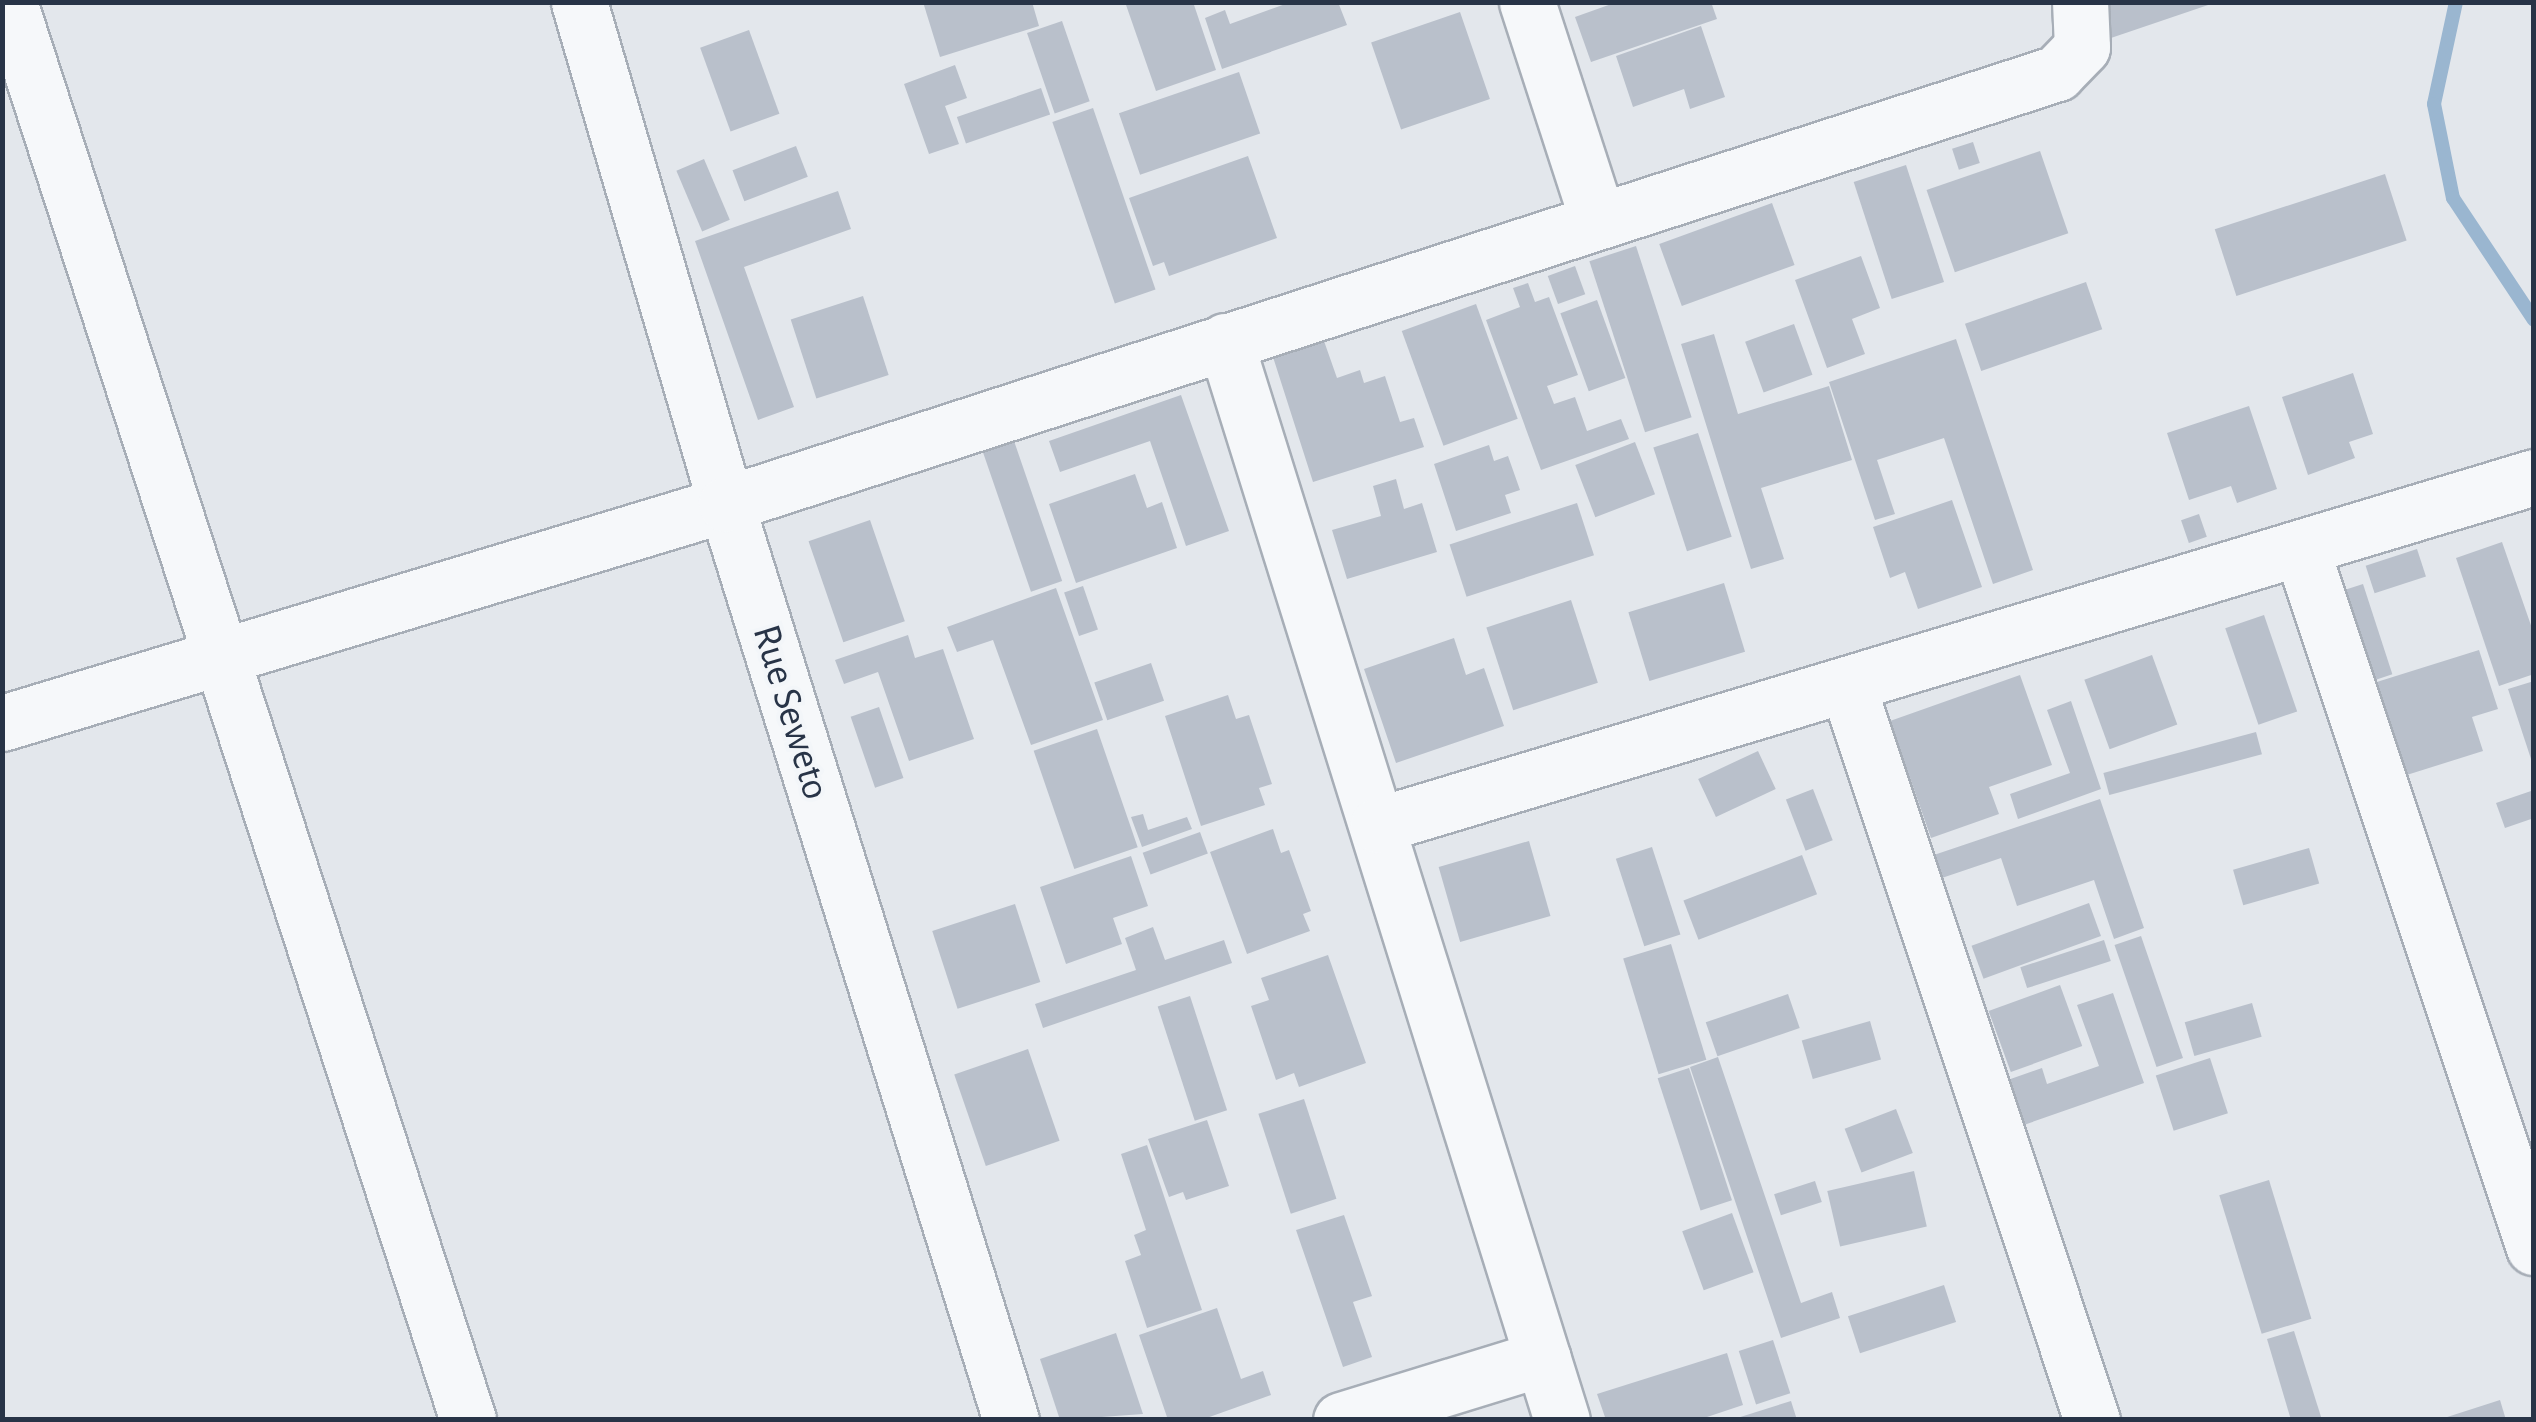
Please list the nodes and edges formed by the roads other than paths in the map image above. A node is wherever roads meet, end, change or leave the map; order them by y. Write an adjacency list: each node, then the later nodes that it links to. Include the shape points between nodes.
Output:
1 (9, 2): 10 (street)
2 (579, 2): 8 (street, Rue Seweto)
3 (1527, 2): 5 (street)
4 (2080, 2): 5 (street, via 2082,47 2057,73)
5 (1598, 221): 6 (street)
6 (1225, 342): 8 (street); 13 (street)
7 (2534, 476): 9 (street)
8 (726, 504): 10 (street); 17 (street, Rue Seweto)
9 (2301, 548): 11 (street); 14 (street)
10 (221, 658): 12 (street); 16 (street)
11 (1847, 684): 13 (street); 20 (street)
12 (2, 724)
13 (1378, 825): 15 (street)
14 (2534, 1247)
15 (1543, 1358): 18 (street); 19 (street)
16 (468, 1420)
17 (1011, 1420)
18 (1342, 1420)
19 (1562, 1420)
20 (2092, 1420)

